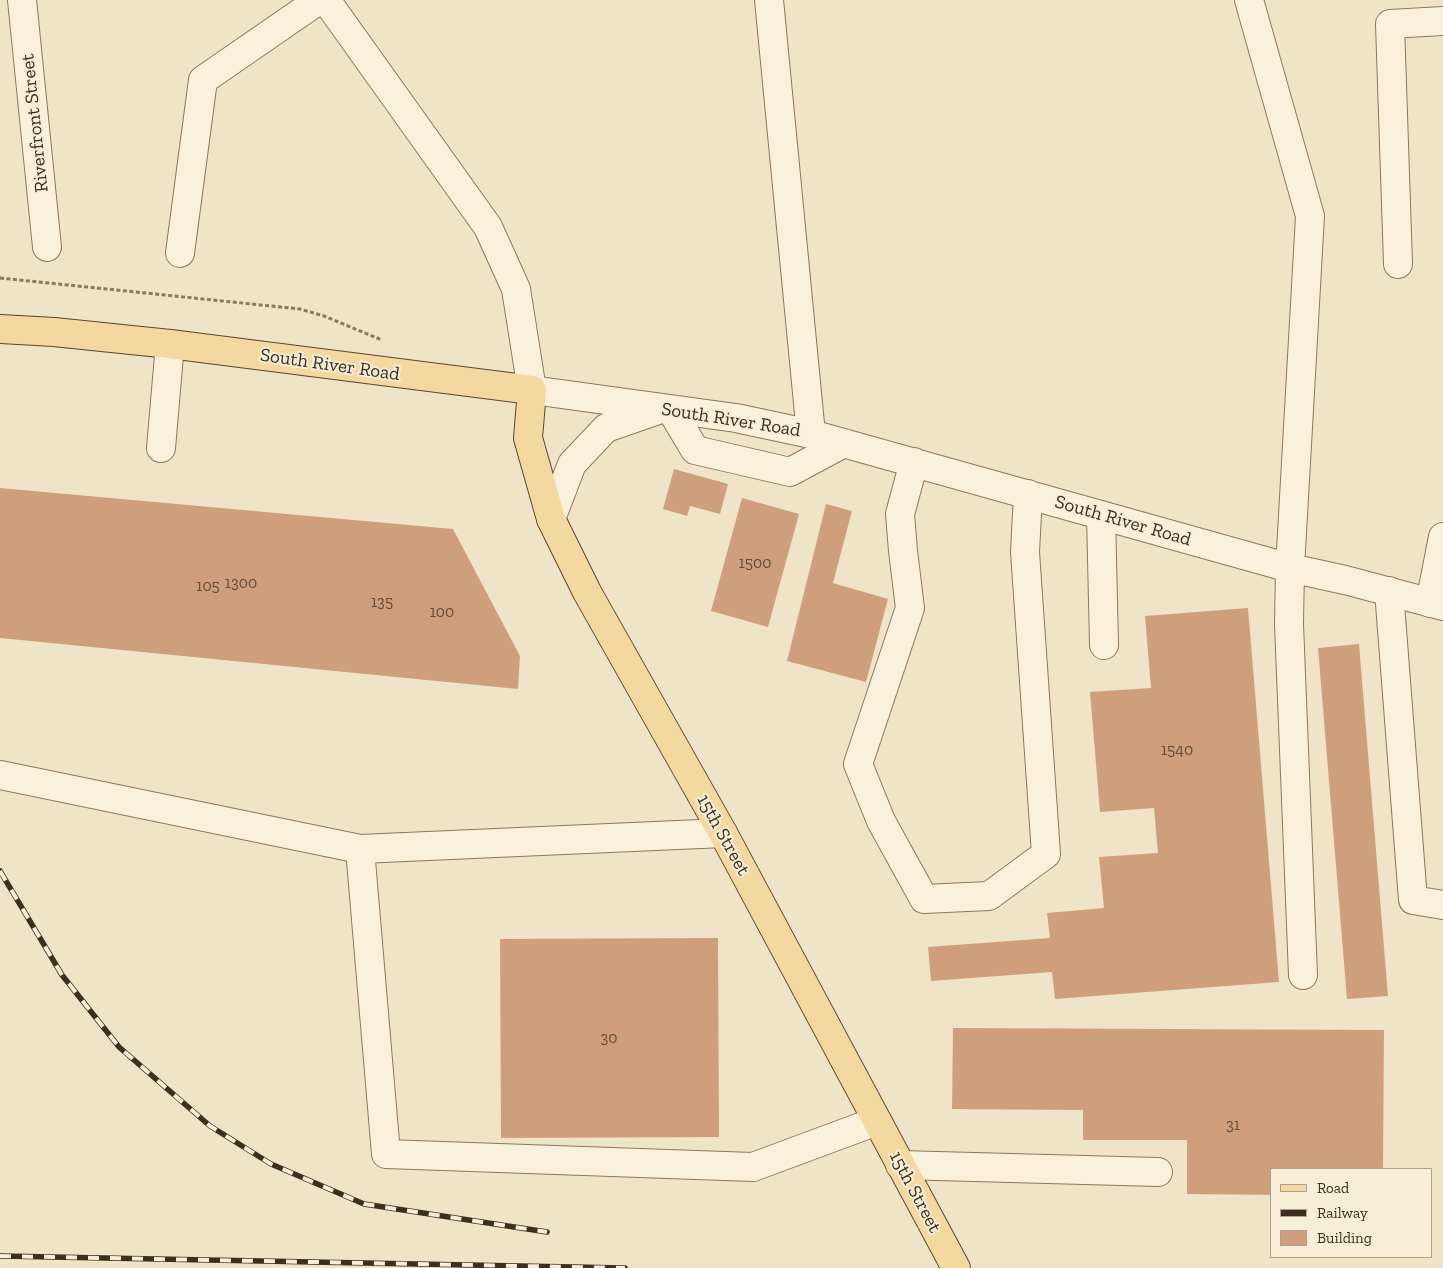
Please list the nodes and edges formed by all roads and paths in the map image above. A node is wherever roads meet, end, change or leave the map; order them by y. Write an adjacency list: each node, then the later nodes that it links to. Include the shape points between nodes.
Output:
1 (22, 0): 7 (street, Riverfront Street)
2 (319, 0): 8 (street, via 203,80)
3 (326, 0): 14 (street, via 488,227 516,289)
4 (769, 0): 16 (street)
5 (1249, 0): 24 (street, via 1310,216)
6 (1443, 22): 9 (street, via 1390,24)
7 (47, 247)
8 (180, 252)
9 (1398, 264)
10 (0, 278): 12 (path, via 300,309)
11 (0, 329): 13 (main road, South River Road)
12 (386, 342)
13 (170, 344): 14 (main road, South River Road); 18 (street)
14 (532, 390): 15 (street, South River Road); 22 (main road, 15th Street, via 528,438)
15 (667, 409): 16 (street, South River Road, via 736,418); 17 (street, via 695,450 790,472); 22 (street, via 606,428 572,464)
16 (810, 434): 17 (street, South River Road)
17 (844, 443): 19 (street, South River Road)
18 (161, 448)
19 (914, 462): 20 (street, South River Road); 20 (street, via 900,514 910,608 858,764 881,821 924,899 989,896 1046,854 1025,552)
20 (1028, 494): 21 (street, South River Road)
21 (1102, 515): 24 (street, South River Road); 27 (street)
22 (551, 519): 29 (main road, 15th Street, via 587,592)
23 (1443, 537): 26 (street)
24 (1290, 568): 25 (street, South River Road); 32 (street, via 1289,624)
25 (1389, 592): 26 (street, South River Road); 31 (street, via 1413,900)
26 (1437, 604)
27 (1104, 645)
28 (0, 775): 30 (street)
29 (723, 833): 30 (street); 33 (main road, 15th Street)
30 (360, 849): 33 (street, via 386,1154 753,1167)
31 (1443, 905)
32 (1303, 975)
33 (876, 1121): 34 (main road, 15th Street)
34 (900, 1165): 35 (street); 36 (main road, 15th Street)
35 (1158, 1172)
36 (956, 1268)

